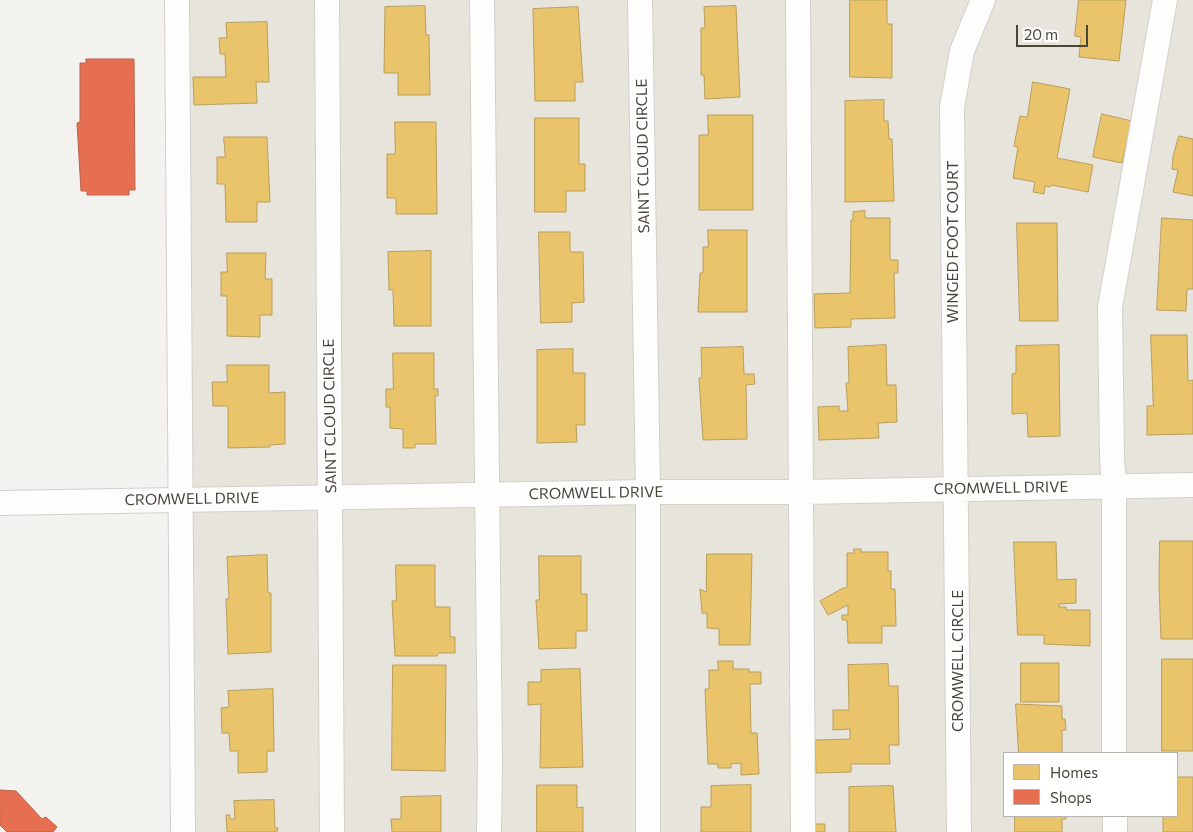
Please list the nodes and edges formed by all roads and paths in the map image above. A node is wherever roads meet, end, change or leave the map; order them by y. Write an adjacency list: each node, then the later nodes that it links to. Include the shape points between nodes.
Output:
1 (177, 0): 15 (street)
2 (326, 0): 14 (street, SAINT CLOUD CIRCLE)
3 (482, 0): 13 (street)
4 (640, 0): 11 (street, SAINT CLOUD CIRCLE)
5 (798, 0): 12 (street)
6 (984, 0): 10 (street, WINGED FOOT COURT, via 962,51 952,107)
7 (1165, 0): 9 (street, via 1110,307)
8 (1193, 485): 9 (street, CROMWELL DRIVE)
9 (1114, 486): 10 (street, CROMWELL DRIVE); 17 (street)
10 (957, 489): 12 (street, CROMWELL DRIVE); 24 (street, CROMWELL CIRCLE)
11 (648, 492): 12 (street, CROMWELL DRIVE); 13 (street, CROMWELL DRIVE); 22 (street)
12 (800, 492): 23 (street)
13 (488, 495): 14 (street, CROMWELL DRIVE); 21 (street)
14 (331, 498): 15 (street, CROMWELL DRIVE); 20 (street, SAINT CLOUD CIRCLE)
15 (181, 499): 16 (street, CROMWELL DRIVE); 19 (street)
16 (0, 503)
17 (1114, 752)
18 (1115, 817): 25 (street)
19 (183, 832)
20 (332, 832)
21 (489, 832)
22 (648, 832)
23 (803, 832)
24 (959, 832)
25 (1115, 832)

